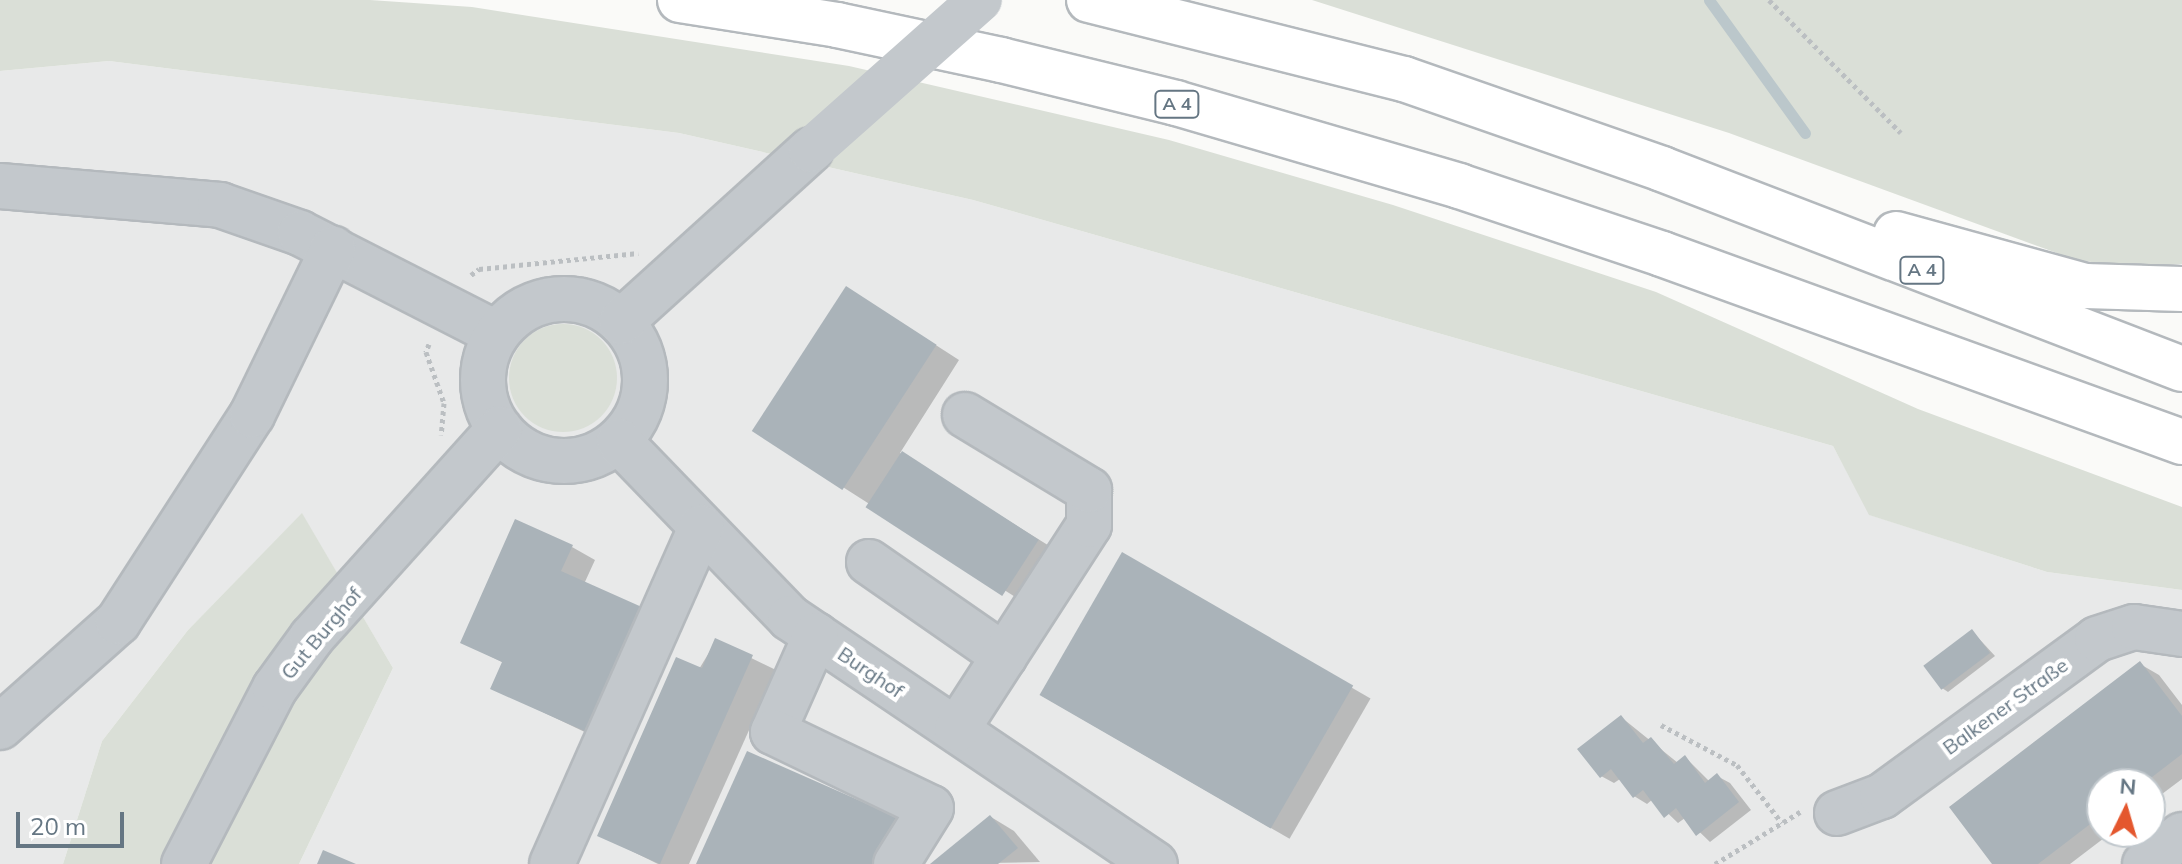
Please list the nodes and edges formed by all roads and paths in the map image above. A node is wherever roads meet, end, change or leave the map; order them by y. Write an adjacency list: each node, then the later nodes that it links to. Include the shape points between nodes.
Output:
1 (680, 0): 19 (highway, A 4, via 837,25 1001,60 1176,103 1459,186)
2 (980, 0): 8 (street, bridge)
3 (1089, 0): 6 (highway, A 4, via 1404,79)
4 (1769, 0): 5 (path)
5 (1901, 133)
6 (1662, 169): 11 (highway, via 2038,276 2085,286); 15 (highway, A 4)
7 (0, 186): 9 (street, via 220,205)
8 (703, 248): 10 (path, via 479,269); 12 (street)
9 (333, 249): 13 (street); 27 (street, via 252,415 118,622)
10 (462, 282)
11 (2182, 289)
12 (621, 322): 13 (street, via 579,300 556,299 533,305); 18 (street, via 641,354 645,382 640,410)
13 (497, 334): 17 (street, via 482,382)
14 (431, 337): 20 (path, via 426,352 444,403 440,440)
15 (2182, 369)
16 (965, 415): 25 (street, via 1089,490 1089,525)
17 (499, 429): 18 (street, via 534,456 556,461 589,457); 20 (street, Gut Burghof)
18 (619, 441): 21 (street, Burghof)
19 (2182, 442)
20 (462, 472): 32 (street, Gut Burghof, via 312,637 275,688)
21 (701, 527): 24 (street, Burghof, via 790,618); 33 (street)
22 (869, 562): 25 (street)
23 (2182, 634): 29 (street, Balkener Straße, via 2134,627 2097,639 1882,796)
24 (816, 635): 28 (street, Burghof); 34 (street, via 773,732 931,808)
25 (1004, 656): 28 (street)
26 (1661, 725): 30 (path, via 1737,765)
27 (0, 727)
28 (957, 729): 35 (street, Burghof)
29 (1837, 813): 30 (path, via 1802,811)
30 (1782, 823): 36 (path)
31 (2182, 835): 37 (street)
32 (184, 864)
33 (552, 864)
34 (896, 864)
35 (1155, 864)
36 (1715, 864)
37 (2145, 864)

